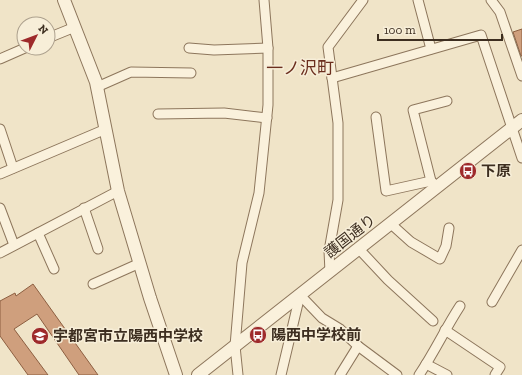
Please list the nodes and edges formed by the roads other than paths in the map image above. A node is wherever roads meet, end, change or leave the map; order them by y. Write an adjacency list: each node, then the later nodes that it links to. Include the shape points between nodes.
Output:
1 (64, 0): 6 (street)
2 (264, 0): 9 (street)
3 (418, 0): 10 (street)
4 (491, 0): 14 (street, via 500,12)
5 (362, 1): 15 (street, via 328,47)
6 (75, 27): 7 (street); 16 (street)
7 (56, 35)
8 (189, 48): 9 (street)
9 (268, 48): 20 (street)
10 (431, 49): 15 (street); 24 (street, via 481,35)
11 (16, 52): 12 (street)
12 (0, 59)
13 (191, 73): 16 (street, via 131,72)
14 (522, 76)
15 (332, 78): 42 (street, via 338,123 338,200 329,251)
16 (97, 86): 23 (street)
17 (448, 100): 28 (street, via 413,110)
18 (158, 114): 20 (street, via 224,113)
19 (376, 116): 28 (street, via 386,191)
20 (267, 118): 49 (street, via 259,193 242,263)
21 (522, 120): 24 (street, 護国通り)
22 (0, 129): 26 (street)
23 (106, 129): 26 (street); 29 (street)
24 (512, 129): 25 (street); 28 (street, 護国通り)
25 (522, 158)
26 (13, 168): 27 (street)
27 (0, 174)
28 (434, 184): 32 (street, 護国通り)
29 (118, 191): 31 (street); 40 (street)
30 (0, 208): 35 (street)
31 (84, 208): 34 (street); 36 (street)
32 (391, 224): 33 (street, via 411,242 440,259 446,246); 37 (street, 護国通り)
33 (449, 228)
34 (38, 233): 35 (street); 41 (street)
35 (14, 245): 39 (street)
36 (98, 249)
37 (358, 249): 42 (street, 護国通り); 47 (street)
38 (522, 250): 45 (street)
39 (0, 253)
40 (140, 263): 43 (street); 52 (street)
41 (54, 269)
42 (330, 272): 44 (street, 護国通り)
43 (93, 284)
44 (300, 295): 49 (street, 護国通り); 50 (street, via 322,318 340,329); 55 (street)
45 (492, 302)
46 (460, 306): 48 (street)
47 (433, 321)
48 (445, 330): 51 (street); 60 (street, via 500,367)
49 (235, 346): 53 (street, 護国通り); 54 (street)
50 (358, 346): 56 (street); 57 (street)
51 (426, 364): 58 (street); 59 (street)
52 (176, 375)
53 (198, 375)
54 (238, 375)
55 (281, 375)
56 (340, 375)
57 (397, 375)
58 (419, 375)
59 (447, 375)
60 (495, 375)

